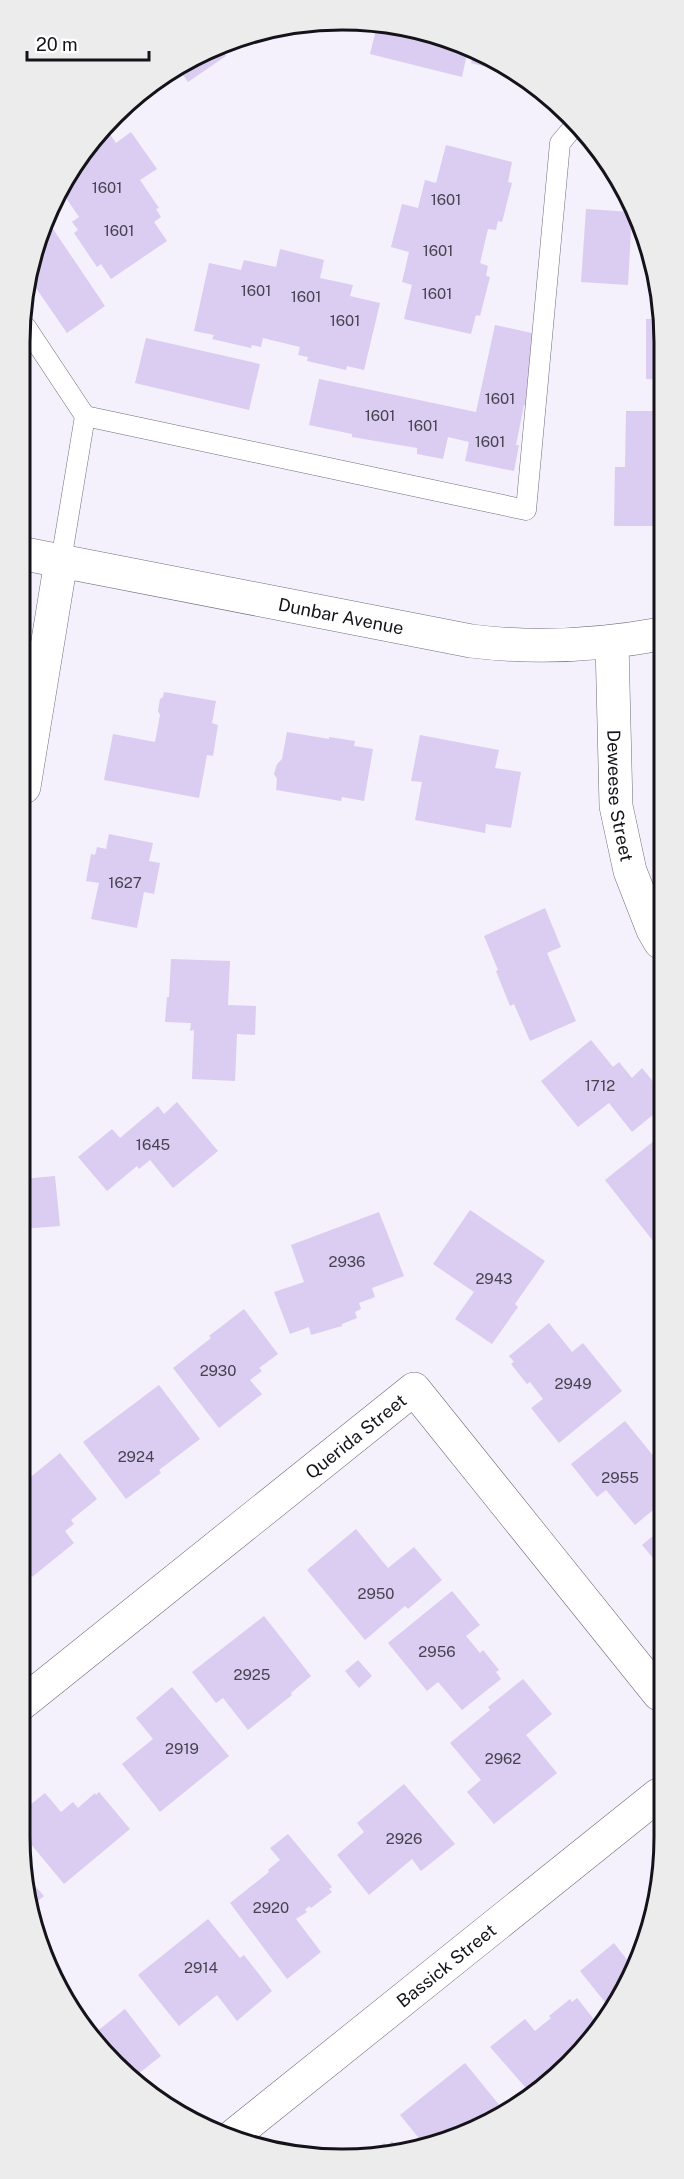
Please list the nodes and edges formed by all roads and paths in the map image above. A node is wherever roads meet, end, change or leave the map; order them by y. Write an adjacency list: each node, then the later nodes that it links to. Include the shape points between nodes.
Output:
1 (571, 130): 3 (lane, via 560,144 526,510)
2 (30, 334): 3 (lane)
3 (85, 416): 5 (lane)
4 (30, 555): 5 (street, Dunbar Avenue)
5 (61, 561): 7 (street, Dunbar Avenue, via 471,641 569,646); 8 (street)
6 (654, 635): 7 (street, Dunbar Avenue)
7 (612, 643): 9 (street, Deweese Street, via 616,806 630,871)
8 (30, 750)
9 (654, 932)
10 (654, 1688): 11 (street, Querida Street, via 414,1389)
11 (30, 1697)
12 (654, 1798): 13 (street, Bassick Street)
13 (239, 2131)

